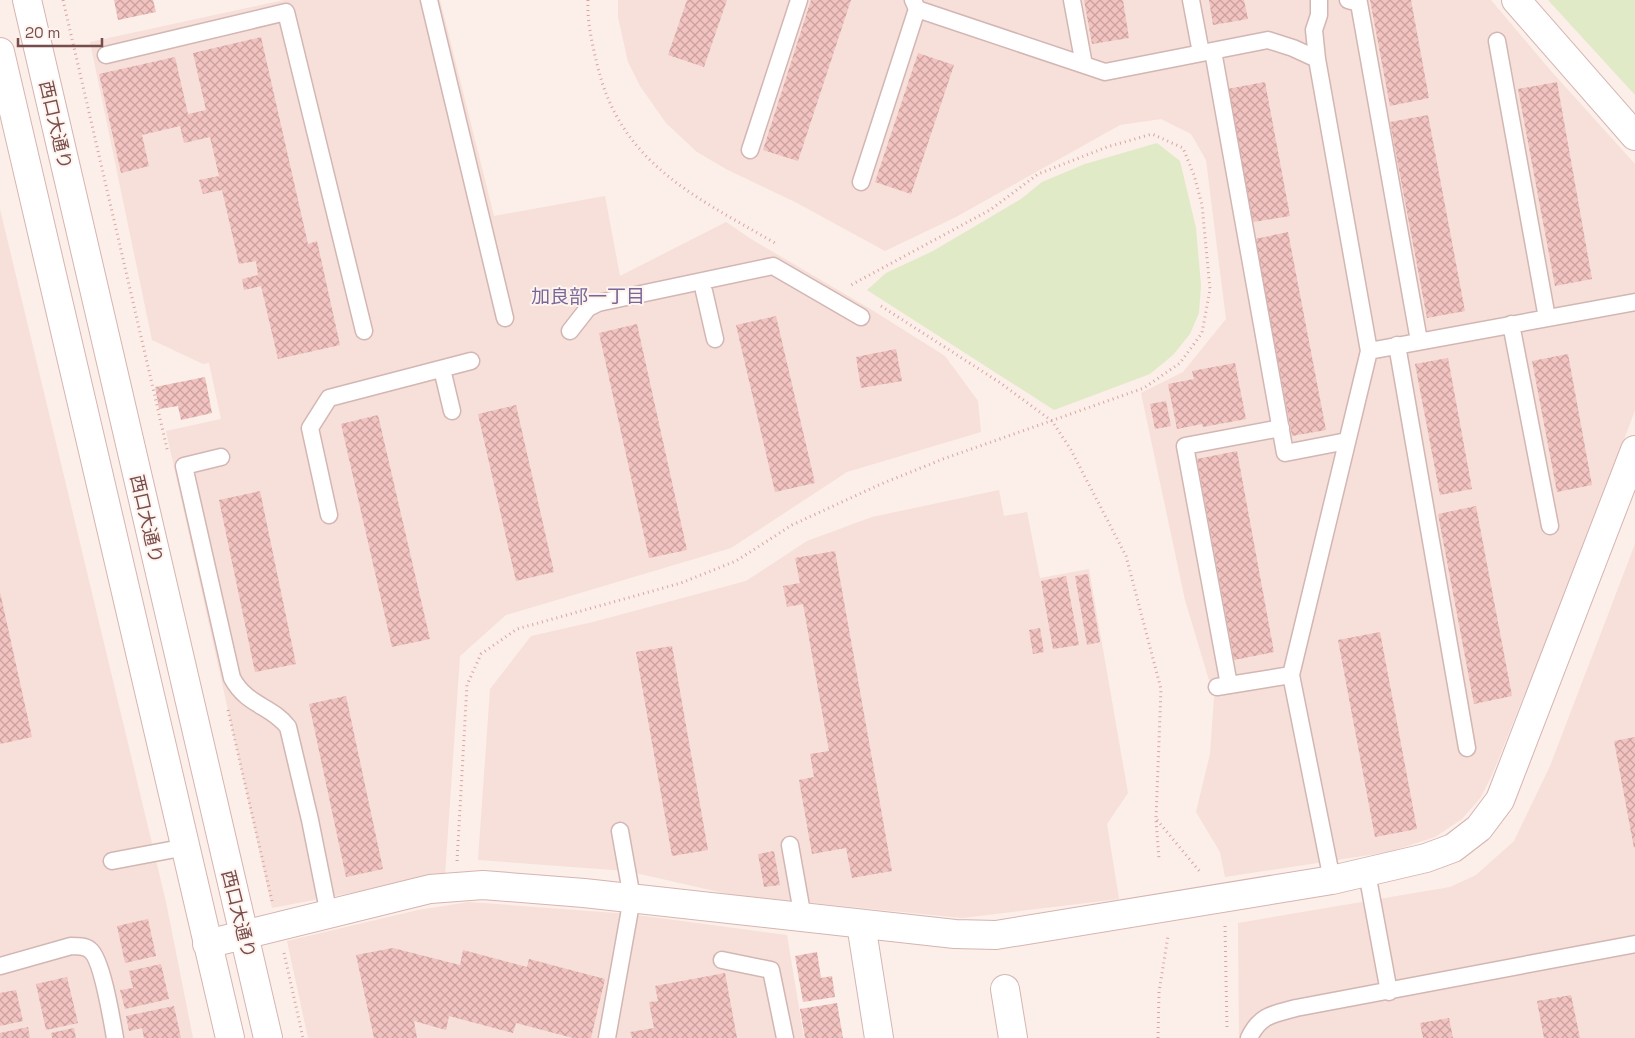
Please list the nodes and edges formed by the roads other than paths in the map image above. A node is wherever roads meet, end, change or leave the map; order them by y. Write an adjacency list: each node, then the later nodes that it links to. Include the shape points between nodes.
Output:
1 (27, 0): 53 (street, 西口大通り)
2 (430, 0): 23 (lane)
3 (798, 0): 18 (lane)
4 (1072, 0): 16 (lane)
5 (1191, 0): 13 (lane)
6 (1319, 0): 15 (lane, via 1314,30)
7 (1348, 0): 29 (lane, via 1359,3)
8 (1516, 0): 17 (street)
9 (915, 4): 16 (lane); 19 (lane)
10 (285, 6): 14 (lane); 26 (lane)
11 (1497, 42): 24 (lane)
12 (0, 52): 45 (street, 西口大通り)
13 (1207, 52): 15 (lane, via 1268,40); 16 (lane, via 1106,72); 35 (lane)
14 (106, 55)
15 (1317, 59): 31 (lane)
16 (1084, 65)
17 (1635, 136)
18 (750, 150)
19 (862, 182)
20 (704, 291): 28 (lane)
21 (1635, 302): 24 (lane)
22 (861, 317): 27 (lane, via 773,266 598,303 588,308)
23 (506, 318)
24 (1547, 318): 25 (lane)
25 (1511, 324): 29 (lane); 40 (lane)
26 (364, 331)
27 (570, 331)
28 (715, 339)
29 (1420, 341): 30 (lane)
30 (1397, 345): 31 (lane); 42 (lane)
31 (1369, 351): 36 (lane)
32 (471, 362): 33 (lane)
33 (442, 369): 34 (lane); 39 (lane, via 329,398 302,439)
34 (452, 411)
35 (1281, 428): 36 (lane, via 1285,453); 41 (lane, via 1185,446 1223,686)
36 (1347, 441): 41 (lane)
37 (1635, 450): 47 (street, via 1500,800 1479,828 1452,848)
38 (221, 457): 50 (lane, via 184,466 232,678 246,698 288,727)
39 (329, 514)
40 (1550, 526)
41 (1291, 675): 48 (lane)
42 (1467, 748)
43 (620, 831): 49 (lane)
44 (790, 845): 51 (lane)
45 (186, 847): 46 (lane); 54 (street, 西口大通り)
46 (112, 861)
47 (1367, 873): 48 (street); 59 (lane)
48 (1332, 880): 52 (street, via 996,935)
49 (632, 898): 50 (street, via 515,887 456,886 430,889); 51 (street); 63 (lane)
50 (329, 914): 53 (street)
51 (803, 918): 52 (street)
52 (861, 924): 65 (street)
53 (245, 936): 54 (street); 62 (street, 西口大通り)
54 (207, 944): 61 (street, 西口大通り)
55 (1635, 944): 59 (lane)
56 (722, 960): 64 (lane, via 771,970)
57 (0, 966): 60 (lane, via 71,946 90,950 100,968)
58 (1005, 988): 66 (street)
59 (1389, 992): 67 (lane, via 1270,1015 1255,1024)
60 (115, 1038)
61 (230, 1038)
62 (268, 1038)
63 (607, 1038)
64 (785, 1038)
65 (879, 1038)
66 (1013, 1038)
67 (1249, 1038)

